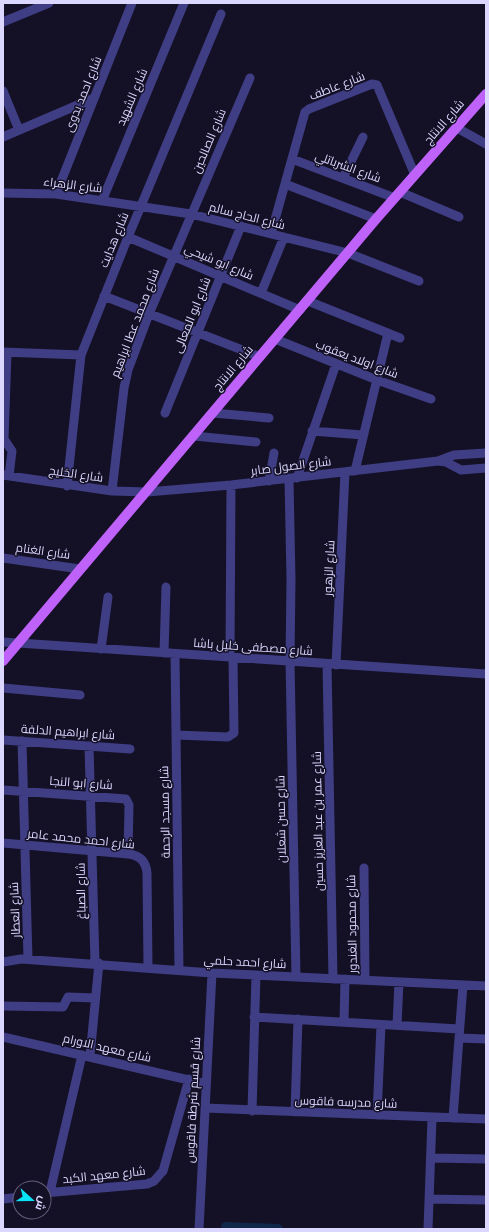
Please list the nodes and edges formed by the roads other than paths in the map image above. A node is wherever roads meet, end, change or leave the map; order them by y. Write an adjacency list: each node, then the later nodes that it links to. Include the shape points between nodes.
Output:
1 (49, 3): 5 (street)
2 (132, 3): 9 (street, شارع احمد بدوى)
3 (184, 3): 22 (street, شارع الشهيد)
4 (221, 14): 23 (street, شارع هدايت)
5 (3, 22)
6 (250, 78): 24 (street, شارع الصالحين)
7 (3, 92): 11 (street)
8 (486, 94): 10 (main road, شارع الانتاج)
9 (94, 98): 11 (street); 20 (street, شارع احمد بدوى)
10 (457, 128): 14 (street); 16 (main road, شارع الانتاج)
11 (19, 130): 12 (street)
12 (3, 137)
13 (363, 137): 17 (street)
14 (486, 144)
15 (292, 159): 16 (street, شارع عاطف, via 305,112 372,84 377,85); 17 (street, شارع الشرباتلي); 18 (street)
16 (415, 175): 21 (main road, شارع الانتاج)
17 (343, 178): 21 (street, شارع الشرباتلي)
18 (285, 184): 26 (street); 28 (street)
19 (3, 193): 20 (street, شارع الزهراء)
20 (56, 194): 22 (street, شارع الزهراء)
21 (398, 195): 25 (street, شارع الشرباتلي); 26 (main road, شارع الانتاج)
22 (102, 201): 23 (street, شارع الزهراء)
23 (141, 206): 24 (street, شارع الحاج سالم); 29 (street, شارع هدايت)
24 (191, 214): 27 (street, شارع الحاج سالم); 32 (street, شارع محمد عطا ابراهيم)
25 (459, 217)
26 (376, 219): 31 (main road, شارع الانتاج)
27 (241, 226): 28 (street, شارع الحاج سالم); 33 (street, شارع ابو المعالى)
28 (271, 234): 30 (street, شارع الحاج سالم)
29 (128, 237): 32 (street, شارع ابو شيحي); 36 (street, شارع هدايت)
30 (284, 237): 31 (street, شارع الحاج سالم); 35 (street)
31 (348, 253): 34 (street, شارع الحاج سالم); 37 (main road, شارع الانتاج)
32 (174, 256): 33 (street, شارع ابو شيحي); 39 (street, شارع محمد عطا ابراهيم)
33 (221, 276): 35 (street, شارع ابو شيحي); 40 (street, شارع ابو المعالى)
34 (419, 282)
35 (261, 294): 38 (street, شارع ابو شيحي)
36 (104, 296): 39 (street); 45 (street, شارع هدايت)
37 (308, 301): 38 (main road, شارع الانتاج); 41 (street)
38 (300, 310): 43 (main road, شارع الانتاج)
39 (149, 314): 40 (street); 68 (street, شارع محمد عطا ابراهيم, via 125,379)
40 (198, 333): 46 (street); 50 (street, شارع ابو المعالى)
41 (388, 333): 42 (street); 48 (street)
42 (400, 338)
43 (275, 340): 46 (main road, شارع الانتاج); 47 (street, شارع اولاد يعقوب)
44 (5, 353): 45 (street); 63 (street, via 4,438 12,451)
45 (81, 355): 67 (street, شارع هدايت)
46 (260, 357): 51 (main road, شارع الانتاج)
47 (336, 364): 48 (street, شارع اولاد يعقوب); 53 (street, شارع حسن شعلان)
48 (377, 380): 49 (street, شارع اولاد يعقوب); 54 (street)
49 (431, 399)
50 (165, 413)
51 (213, 413): 52 (street); 55 (main road, شارع الانتاج)
52 (269, 418)
53 (312, 431): 54 (street); 64 (street, شارع حسن شعلان)
54 (363, 435): 61 (street)
55 (194, 436): 56 (street); 69 (main road, شارع الانتاج)
56 (256, 442)
57 (274, 453): 65 (street)
58 (486, 453): 59 (street, شارع الصول صابر, via 454,455)
59 (438, 461): 60 (street, شارع الصول صابر, via 461,470); 61 (street, شارع الصول صابر)
60 (486, 468)
61 (355, 471): 62 (street, شارع الصول صابر)
62 (345, 472): 64 (street, شارع الصول صابر); 83 (street, شارع الزهور)
63 (6, 475): 67 (street, شارع الخليج)
64 (293, 479): 65 (street, شارع الصول صابر); 81 (street, شارع حسن شعلان)
65 (269, 481): 66 (street, شارع الصول صابر)
66 (232, 485): 69 (street, شارع الصول صابر); 79 (street)
67 (67, 486): 68 (street, شارع الخليج)
68 (112, 491): 69 (street, شارع الخليج)
69 (147, 492): 71 (main road, شارع الانتاج)
70 (3, 558): 71 (street, شارع الغنام)
71 (80, 569): 75 (main road, شارع الانتاج)
72 (166, 587): 77 (street)
73 (108, 597): 76 (street)
74 (3, 642): 75 (street, شارع مصطفى خليل باشا)
75 (19, 643): 76 (street, شارع مصطفى خليل باشا); 80 (main road, شارع الانتاج)
76 (101, 649): 77 (street, شارع مصطفى خليل باشا)
77 (164, 653): 78 (street, شارع مصطفى خليل باشا)
78 (175, 654): 79 (street, شارع مصطفى خليل باشا); 87 (street, شارع مسجد الرحمة)
79 (231, 657): 81 (street, شارع مصطفى خليل باشا); 87 (street, via 234,733 228,736)
80 (3, 661)
81 (290, 661): 82 (street, شارع مصطفى خليل باشا); 107 (street, شارع حسن شعلان)
82 (327, 664): 83 (street, شارع مصطفى خليل باشا); 108 (street, شارع عمر بن عبد العزيز حسين)
83 (336, 664): 84 (street, شارع مصطفى خليل باشا)
84 (486, 674)
85 (3, 688): 86 (street)
86 (80, 695)
87 (176, 735): 104 (street, شارع مسجد الرحمة)
88 (3, 740): 89 (street, شارع ابراهيم الدلفة)
89 (22, 741): 90 (street, شارع ابراهيم الدلفة); 93 (street, شارع العطار)
90 (89, 746): 91 (street, شارع ابراهيم الدلفة); 94 (street, شارع الصباغ)
91 (130, 749)
92 (3, 790): 93 (street, شارع ابو النجا)
93 (23, 792): 94 (street, شارع ابو النجا); 96 (street, شارع العطار)
94 (90, 796): 97 (street, شارع الصباغ); 98 (street, شارع ابو النجا, via 124,798 127,801)
95 (3, 843): 96 (street, شارع احمد محمد عامر)
96 (25, 845): 97 (street, شارع احمد محمد عامر); 100 (street, شارع العطار)
97 (92, 850): 98 (street, شارع احمد محمد عامر); 102 (street, شارع الصباغ)
98 (128, 854): 103 (street, شارع احمد محمد عامر, via 139,857 146,867)
99 (364, 868): 110 (street, شارع محمود الغندور)
100 (28, 959): 101 (street, شارع احمد حلمي); 102 (street, شارع احمد حلمي)
101 (3, 962)
102 (97, 963): 103 (street, شارع احمد حلمي); 114 (street, شارع الصباغ)
103 (148, 968): 104 (street, شارع احمد حلمي)
104 (179, 970): 105 (street, شارع احمد حلمي)
105 (212, 972): 106 (street, شارع احمد حلمي); 126 (street, شارع قسم شرطة فاقوس)
106 (256, 975): 107 (street, شارع احمد حلمي); 116 (street)
107 (296, 977): 108 (street, شارع احمد حلمي)
108 (333, 979): 109 (street, شارع احمد حلمي)
109 (345, 979): 110 (street, شارع احمد حلمي); 118 (street)
110 (365, 979): 111 (street, شارع احمد حلمي)
111 (399, 982): 112 (street, شارع احمد حلمي); 120 (street)
112 (463, 985): 113 (street, شارع احمد حلمي); 121 (street)
113 (486, 986)
114 (95, 998): 115 (street, via 68,997 63,1007); 124 (street, شارع الصباغ)
115 (3, 1006)
116 (254, 1017): 117 (street); 128 (street)
117 (298, 1019): 118 (street); 129 (street)
118 (344, 1022): 119 (street)
119 (381, 1024): 120 (street); 130 (street)
120 (398, 1026): 121 (street)
121 (459, 1034): 123 (street); 132 (street)
122 (3, 1036): 124 (street, شارع معهد الاورام)
123 (486, 1039)
124 (86, 1056): 125 (street, شارع معهد الاورام); 136 (street, شارع الصباغ)
125 (189, 1079): 126 (street, شارع معهد الاورام); 137 (street, شارع معهد الكبد, via 163,1171 154,1181 147,1184)
126 (206, 1084): 127 (street, شارع قسم شرطة فاقوس)
127 (205, 1108): 128 (street, شارع مدرسه فاقوس); 140 (street, شارع قسم شرطة فاقوس)
128 (252, 1111): 129 (street, شارع مدرسه فاقوس)
129 (295, 1112): 130 (street, شارع مدرسه فاقوس)
130 (377, 1115): 131 (street, شارع مدرسه فاقوس)
131 (432, 1118): 132 (street, شارع مدرسه فاقوس); 134 (street)
132 (454, 1118): 133 (street, شارع مدرسه فاقوس)
133 (486, 1120)
134 (431, 1158): 135 (street); 138 (street)
135 (486, 1159)
136 (51, 1180)
137 (52, 1193)
138 (429, 1199): 139 (street); 141 (street)
139 (486, 1200)
140 (199, 1229)
141 (428, 1229)

